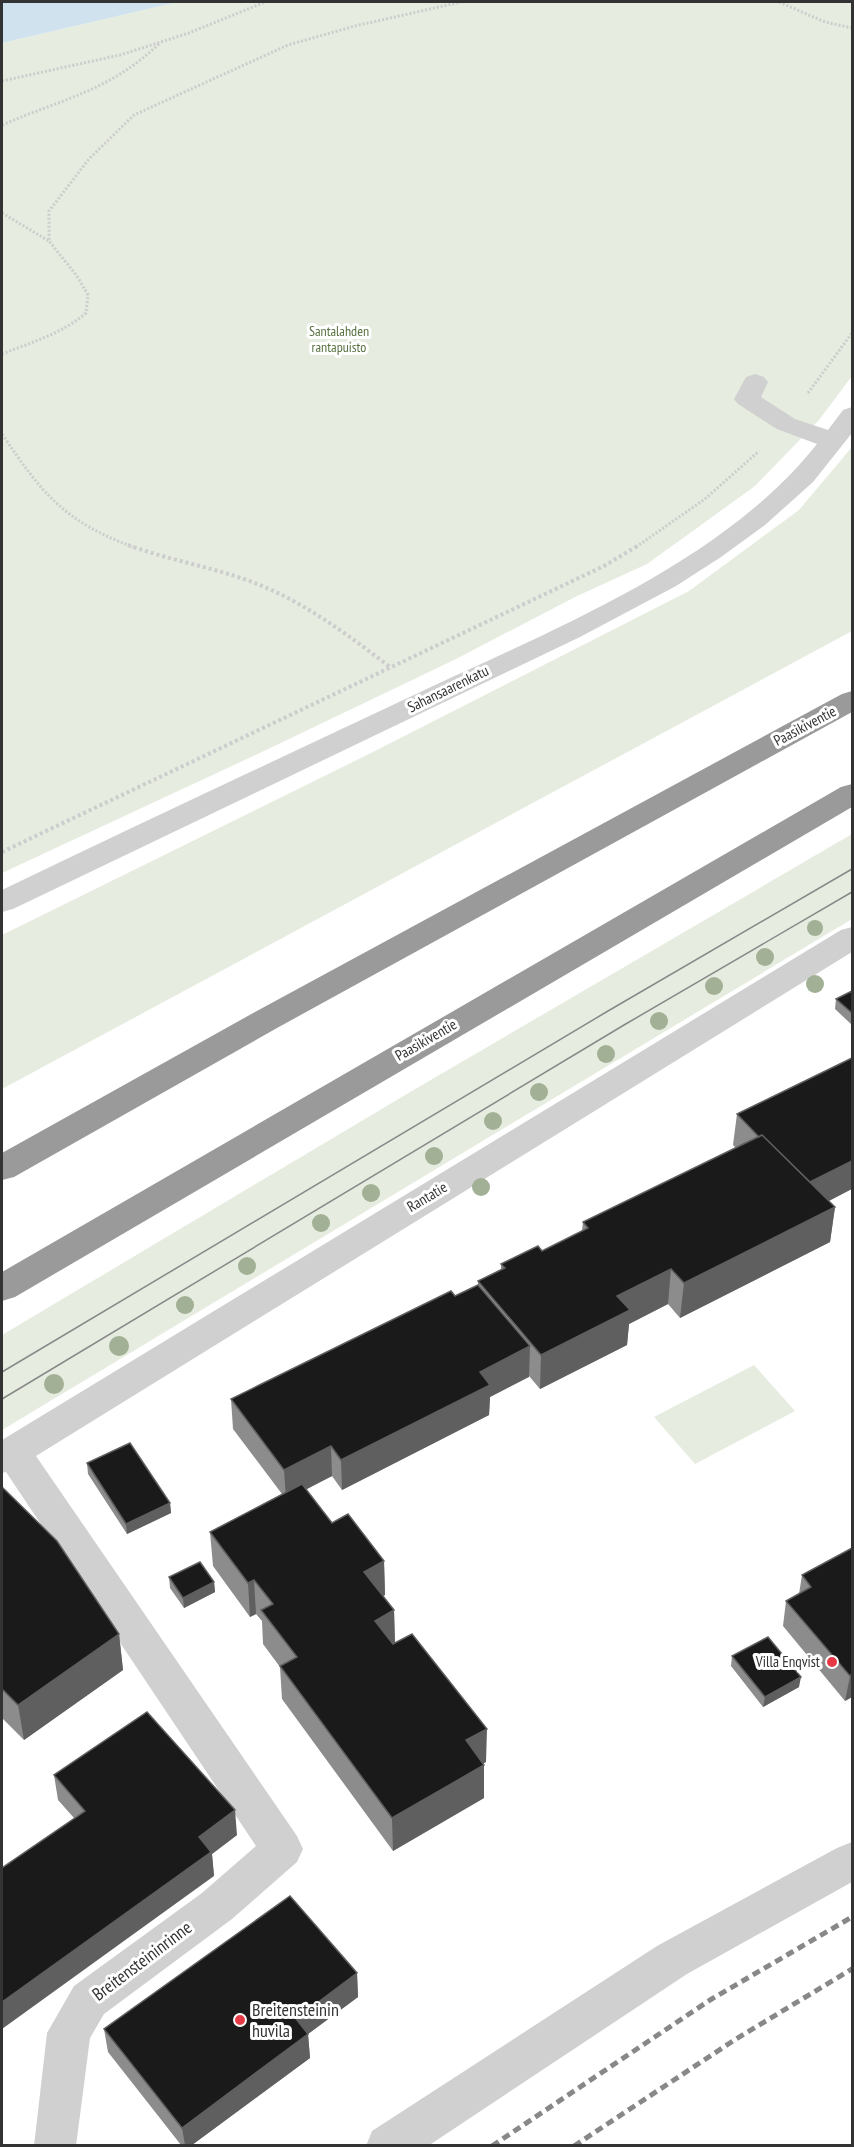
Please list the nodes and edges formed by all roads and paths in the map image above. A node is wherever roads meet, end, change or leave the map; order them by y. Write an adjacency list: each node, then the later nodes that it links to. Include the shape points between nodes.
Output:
1 (265, 2): 5 (path)
2 (461, 2): 9 (path, via 288,45 134,115 89,159 49,211)
3 (779, 2): 4 (path, via 825,22)
4 (852, 28)
5 (160, 42): 6 (path, via 99,61); 7 (path, via 126,71 91,91)
6 (2, 81)
7 (2, 125)
8 (2, 213): 9 (path)
9 (49, 241): 11 (path, via 88,295 86,313 56,332)
10 (852, 333): 14 (path)
11 (2, 354)
12 (755, 382): 14 (street, via 747,399)
13 (852, 415): 16 (street, Sahansaarenkatu)
14 (786, 424): 16 (street); 17 (path, via 734,476 648,541 604,566)
15 (2, 434): 17 (path, via 44,492 63,512 89,529 268,587 321,615)
16 (834, 441): 23 (street, Sahansaarenkatu, via 797,483 763,513 640,596)
17 (390, 667): 22 (path)
18 (852, 684): 20 (highway)
19 (852, 700): 20 (highway, Paasikiventie)
20 (742, 760): 25 (highway, Paasikiventie)
21 (852, 794): 26 (highway, Paasikiventie)
22 (2, 852)
23 (2, 902)
24 (852, 938): 27 (street, Rantatie)
25 (2, 1168)
26 (2, 1288)
27 (7, 1454): 29 (street, Breitensteininrinne, via 282,1849 217,1906 89,2000 69,2033)
28 (852, 1861): 30 (street, via 672,1960)
29 (55, 2144)
30 (388, 2145)

